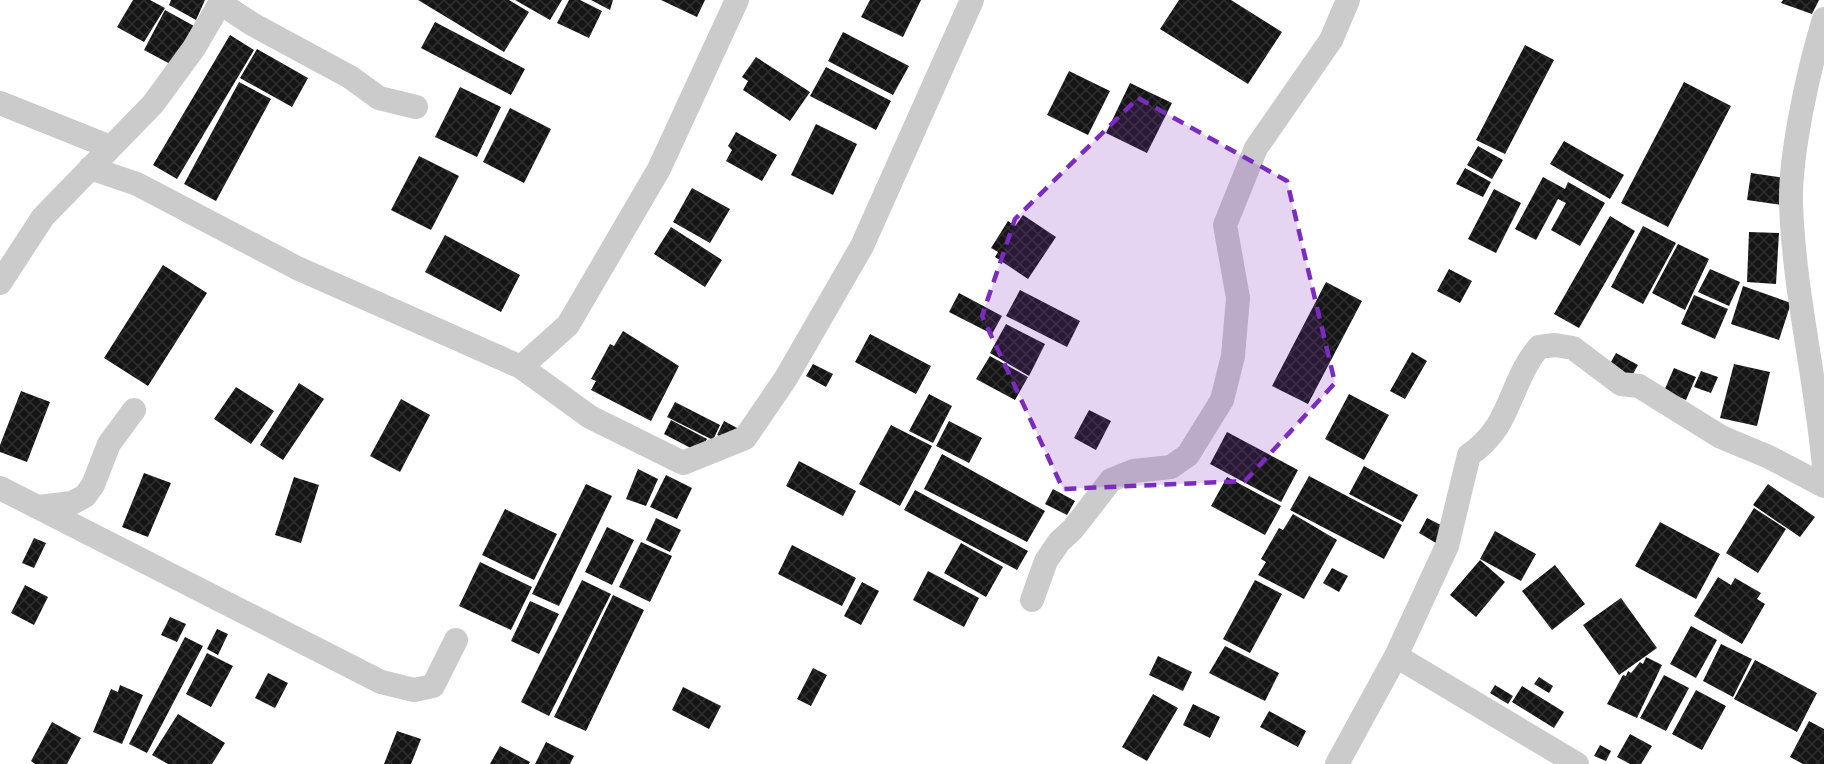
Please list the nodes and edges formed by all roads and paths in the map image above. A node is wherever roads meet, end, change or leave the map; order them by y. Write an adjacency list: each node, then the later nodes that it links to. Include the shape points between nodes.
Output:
1 (737, 0): 11 (street, via 659,169 568,325)
2 (972, 0): 11 (street, via 862,246 786,378 745,438 683,463 590,417)
3 (1348, 0): 17 (street, via 1331,40 1256,148 1226,225 1238,298 1233,356 1222,400 1188,455 1171,467 1134,471 1111,480 1046,561)
4 (221, 2): 7 (street, via 379,98); 8 (street, via 194,48 153,104)
5 (1824, 19): 13 (street, via 1797,146 1791,201 1800,313 1819,412)
6 (0, 104): 8 (street)
7 (416, 107)
8 (110, 147): 9 (street)
9 (90, 168): 10 (street, via 43,217); 11 (street, via 137,184 297,268)
10 (0, 283)
11 (521, 367)
12 (134, 410): 16 (street, via 109,444 86,496 72,503)
13 (1824, 467)
14 (1824, 486): 19 (street, via 1720,437 1639,386 1621,384 1573,348 1539,346 1525,363 1499,426 1485,445 1469,455 1447,546)
15 (0, 488): 16 (street)
16 (38, 507): 18 (street, via 381,682 414,690 433,686)
17 (1032, 600)
18 (456, 640)
19 (1396, 656): 20 (street); 21 (street)
20 (1337, 764)
21 (1577, 764)

